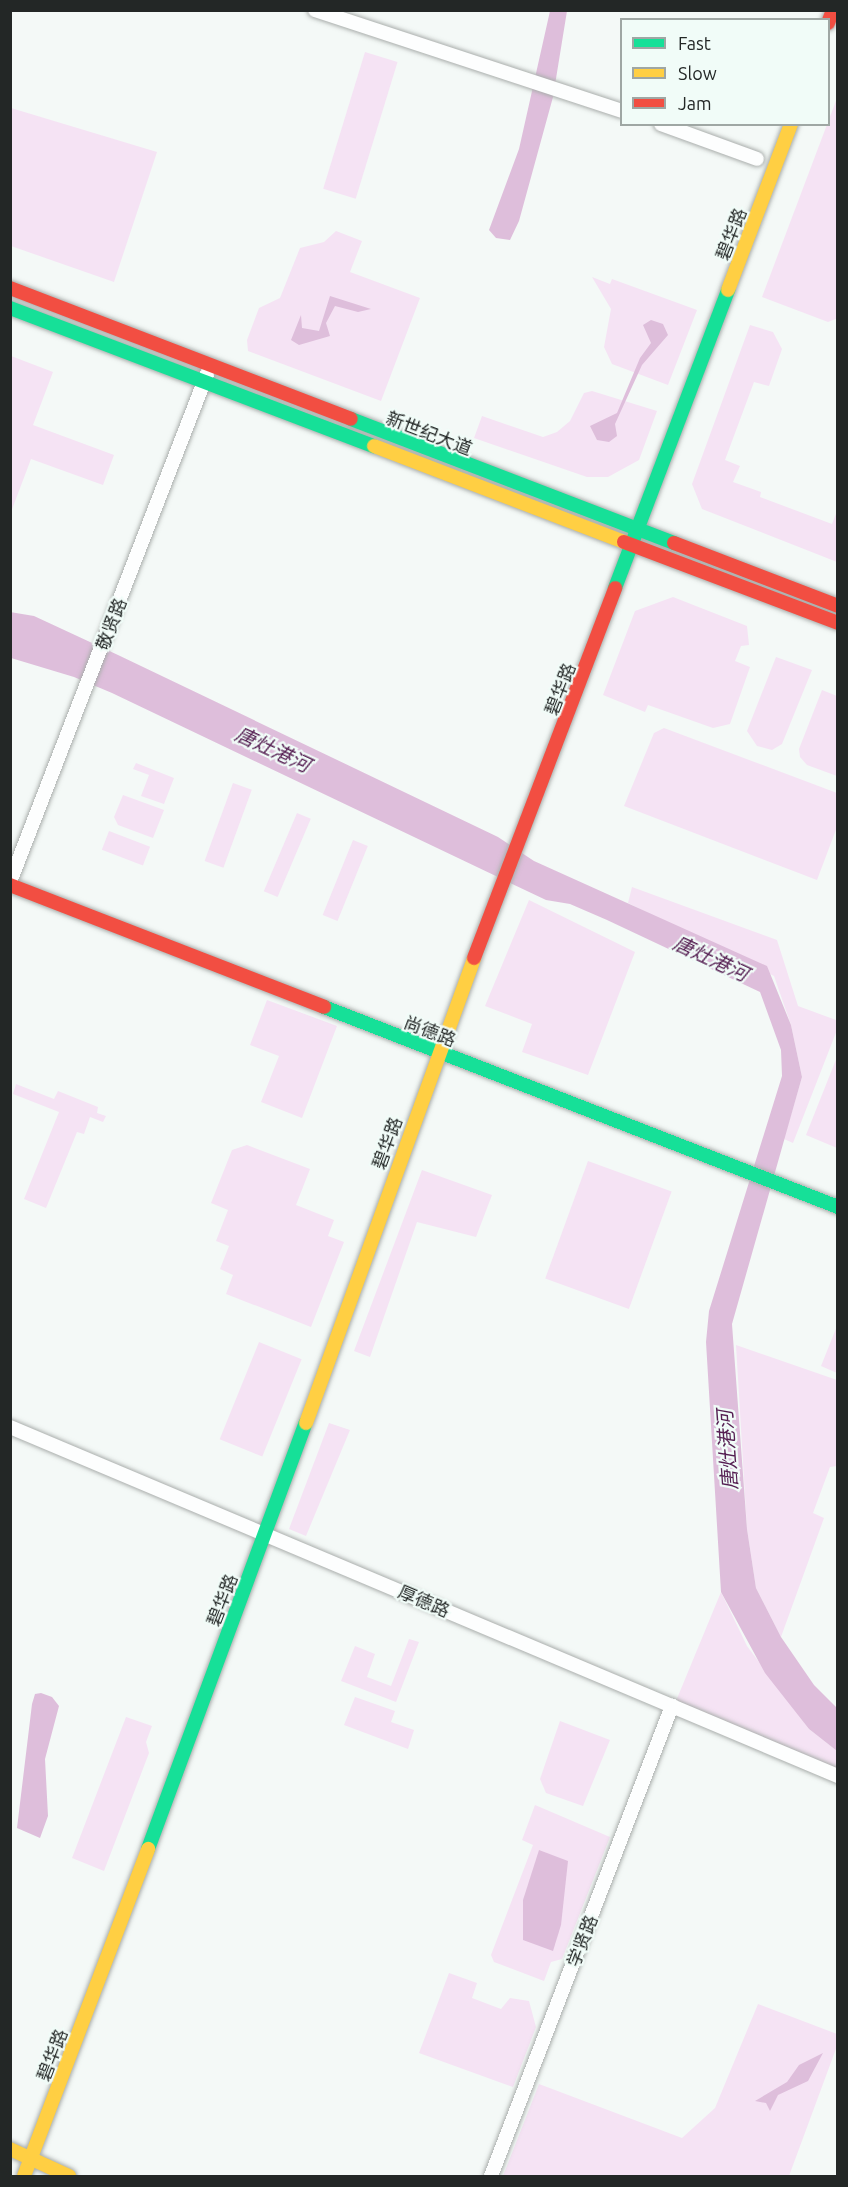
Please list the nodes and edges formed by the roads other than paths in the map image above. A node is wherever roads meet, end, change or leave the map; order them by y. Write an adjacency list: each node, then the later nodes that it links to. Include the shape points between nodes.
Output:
1 (315, 10): 2 (street)
2 (620, 111)
3 (666, 126): 5 (street)
4 (790, 126): 10 (street, 碧华路)
5 (757, 159)
6 (10, 288): 8 (street, 新世纪大道)
7 (10, 308): 9 (street, 新世纪大道)
8 (210, 366): 9 (street, 敬贤路); 10 (street, 新世纪大道)
9 (203, 383): 11 (street, 新世纪大道); 14 (street, 敬贤路)
10 (638, 532): 11 (street, 碧华路); 12 (street, 新世纪大道)
11 (633, 547): 13 (street, 新世纪大道); 15 (street, 碧华路)
12 (837, 606)
13 (837, 623)
14 (10, 883): 15 (street, 尚德路)
15 (438, 1054): 16 (street, 尚德路); 18 (street, 碧华路)
16 (837, 1207)
17 (10, 1427): 18 (street, 厚德路)
18 (266, 1535): 19 (street, 厚德路); 22 (street, 碧华路)
19 (672, 1706): 20 (street, 厚德路); 25 (street, 学贤路)
20 (837, 1776)
21 (10, 2149): 22 (street)
22 (32, 2159): 23 (street, 碧华路); 24 (street)
23 (24, 2176)
24 (69, 2176)
25 (491, 2176)

